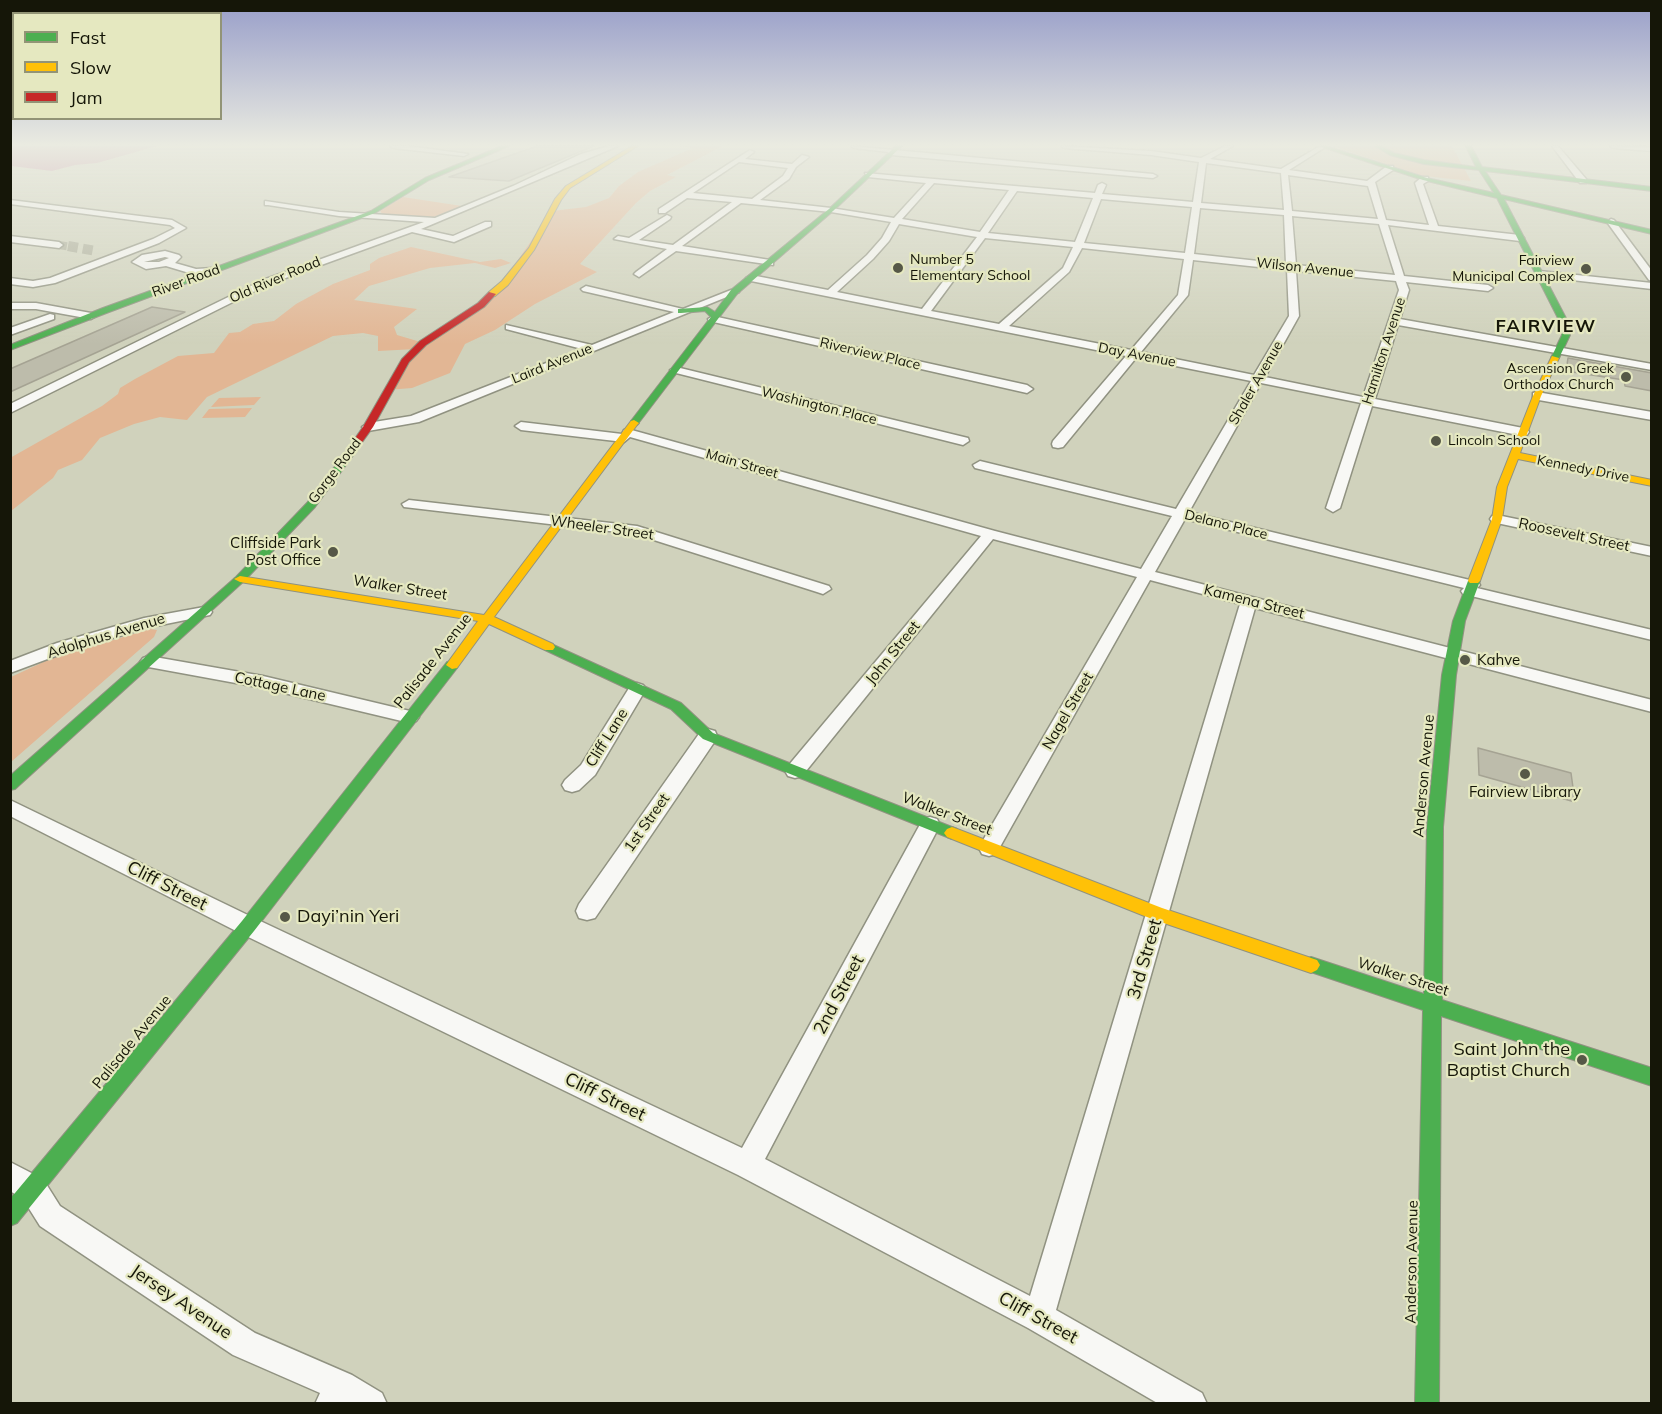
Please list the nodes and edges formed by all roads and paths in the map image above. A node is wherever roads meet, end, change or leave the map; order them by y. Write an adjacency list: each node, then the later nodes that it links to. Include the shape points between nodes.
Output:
1 (87, 212): 39 (street, via 172,223 183,228)
2 (333, 212): 21 (street)
3 (363, 212): 21 (main road, River Road)
4 (373, 212): 21 (main road, River Road)
5 (456, 212): 22 (street, Old River Road)
6 (552, 212): 83 (main road, Gorge Road, via 532,249 511,277 481,305 423,343 405,361)
7 (667, 212): 34 (street)
8 (725, 212): 37 (street)
9 (829, 212): 45 (main road, Palisade Avenue)
10 (844, 212): 23 (street, Wilson Avenue)
11 (904, 212): 23 (street)
12 (999, 212): 30 (street)
13 (1090, 212): 36 (street)
14 (1196, 212): 41 (street)
15 (1276, 212): 20 (street)
16 (1381, 212): 24 (street, Hamilton Avenue)
17 (1429, 212): 27 (street)
18 (1506, 212): 31 (main road, Anderson Avenue)
19 (1575, 212): 25 (main road)
20 (1288, 213): 24 (street); 46 (street, Shaler Avenue)
21 (363, 216): 22 (street); 47 (main road, River Road)
22 (437, 220): 28 (street, Old River Road)
23 (897, 220): 30 (street, Wilson Avenue); 58 (street, via 870,257)
24 (1384, 222): 27 (street); 51 (street, Hamilton Avenue)
25 (1611, 222): 29 (main road); 52 (street)
26 (489, 224): 28 (street, via 454,239)
27 (1434, 227): 31 (street)
28 (414, 230): 80 (street, Old River Road, via 266,282)
29 (1652, 232)
30 (983, 235): 36 (street, Wilson Avenue); 61 (street)
31 (1520, 237): 49 (main road, Anderson Avenue)
32 (10, 239): 35 (street)
33 (618, 239): 34 (street)
34 (631, 240): 37 (street)
35 (59, 245)
36 (1077, 245): 41 (street, Wilson Avenue); 68 (street, via 1066,270)
37 (678, 247): 45 (street); 48 (street)
38 (96, 251): 39 (street)
39 (120, 255): 40 (street); 43 (street); 53 (street, via 52,281)
40 (149, 256): 42 (street, via 170,254); 43 (street)
41 (1189, 256): 46 (street, Wilson Avenue); 73 (street, via 1183,295)
42 (176, 258): 44 (street); 47 (street)
43 (138, 260): 44 (street, via 141,265)
44 (165, 263): 47 (street, via 196,272)
45 (770, 263): 50 (main road, Palisade Avenue)
46 (1291, 266): 51 (street, Wilson Avenue); 76 (street, Shaler Avenue, via 1294,316)
47 (213, 271): 62 (main road, River Road)
48 (639, 274)
49 (1539, 274): 54 (street); 72 (main road, Anderson Avenue, via 1565,324 1566,335)
50 (751, 278): 57 (main road, Palisade Avenue); 58 (street, Day Avenue)
51 (1401, 278): 55 (street, Wilson Avenue); 66 (street, Hamilton Avenue, via 1404,290)
52 (1652, 278)
53 (10, 281)
54 (1652, 286)
55 (1488, 288)
56 (586, 289): 60 (street)
57 (734, 292): 60 (street, Laird Avenue); 64 (main road, Palisade Avenue)
58 (831, 293): 61 (street, Day Avenue)
59 (10, 308): 62 (street, via 36,306); 63 (street)
60 (681, 311): 64 (main road, via 706,309); 71 (street, Laird Avenue)
61 (924, 313): 68 (street, Day Avenue)
62 (91, 316): 65 (main road, River Road)
63 (50, 317): 65 (street); 69 (street)
64 (714, 317): 75 (main road, Palisade Avenue); 77 (street, Riverview Place)
65 (77, 321): 70 (main road, River Road)
66 (1394, 321): 72 (street); 79 (street, Hamilton Avenue)
67 (510, 327): 71 (street)
68 (1002, 327): 73 (street, Day Avenue)
69 (10, 332)
70 (10, 348)
71 (592, 348): 83 (street, Laird Avenue, via 415,419)
72 (1557, 350): 74 (street); 78 (main road, Anderson Avenue)
73 (1135, 354): 76 (street, Day Avenue); 87 (street)
74 (1652, 367)
75 (676, 370): 85 (main road, Palisade Avenue); 86 (street, Washington Place)
76 (1259, 379): 79 (street, Day Avenue); 96 (street, Shaler Avenue)
77 (1027, 389)
78 (1537, 396): 81 (street); 84 (main road, Anderson Avenue)
79 (1368, 401): 84 (street, Day Avenue); 95 (street, Hamilton Avenue)
80 (10, 409)
81 (1652, 416)
82 (521, 426): 85 (street, Main Street)
83 (368, 427): 102 (main road, Gorge Road, via 311,505)
84 (1523, 432): 88 (main road, Anderson Avenue)
85 (626, 435): 93 (street, Main Street); 98 (main road, Palisade Avenue)
86 (963, 441)
87 (1058, 444)
88 (1515, 451): 91 (main road, Kennedy Drive); 97 (main road, Anderson Avenue, via 1502,488)
89 (980, 465): 96 (street, Delano Place)
90 (1652, 474): 91 (main road, Kennedy Drive)
91 (1635, 475): 92 (main road, Kennedy Drive)
92 (1652, 483)
93 (856, 496): 99 (street, Kamena Street)
94 (409, 504): 98 (street, Wheeler Street)
95 (1333, 508)
96 (1181, 513): 101 (street, Shaler Avenue); 103 (street, Delano Place)
97 (1497, 519): 100 (street, Roosevelt Street); 103 (main road, Anderson Avenue)
98 (562, 522): 104 (street, Wheeler Street, via 638,530); 107 (main road, Palisade Avenue)
99 (990, 534): 101 (street, Kamena Street); 116 (street, John Street)
100 (1652, 552)
101 (1147, 575): 105 (street, Kamena Street); 121 (street, Nagel Street)
102 (240, 579): 106 (main road, Gorge Road); 107 (main road, Walker Street)
103 (1471, 588): 108 (street, Delano Place); 109 (main road, Anderson Avenue)
104 (823, 589)
105 (1249, 600): 109 (street, Kamena Street); 123 (street, 3rd Street)
106 (204, 612): 110 (main road, Gorge Road); 111 (street, Adolphus Avenue, via 144,623 63,647)
107 (488, 619): 112 (main road, Walker Street); 114 (main road, Palisade Avenue)
108 (1652, 635)
109 (1453, 654): 113 (street, Kamena Street); 125 (main road, Anderson Avenue, via 1435,827)
110 (149, 662): 114 (street, Cottage Lane, via 263,682); 117 (main road, Gorge Road)
111 (10, 668)
112 (637, 688): 115 (main road, Walker Street, via 676,706); 118 (street, Cliff Lane, via 588,770)
113 (1652, 706)
114 (410, 717): 124 (main road, Palisade Avenue)
115 (708, 736): 116 (main road, Walker Street); 122 (street, 1st Street)
116 (795, 771): 120 (main road, Walker Street)
117 (10, 785)
118 (572, 785)
119 (10, 807): 124 (street, Cliff Street)
120 (930, 825): 121 (main road, Walker Street); 127 (street, 2nd Street)
121 (989, 848): 123 (main road, Walker Street)
122 (587, 911)
123 (1158, 914): 125 (main road, Walker Street); 130 (street, 3rd Street)
124 (248, 926): 127 (street, Cliff Street); 128 (main road, Palisade Avenue)
125 (1432, 1004): 126 (main road, Walker Street); 134 (main road, Anderson Avenue)
126 (1652, 1077)
127 (748, 1165): 130 (street, Cliff Street)
128 (22, 1182): 129 (main road, Palisade Avenue); 131 (street, Jersey Avenue, via 50,1216 244,1344)
129 (10, 1216)
130 (1039, 1317): 133 (street, Cliff Street)
131 (336, 1395): 132 (street, Jersey Avenue)
132 (371, 1404)
133 (1191, 1404)
134 (1427, 1404)

